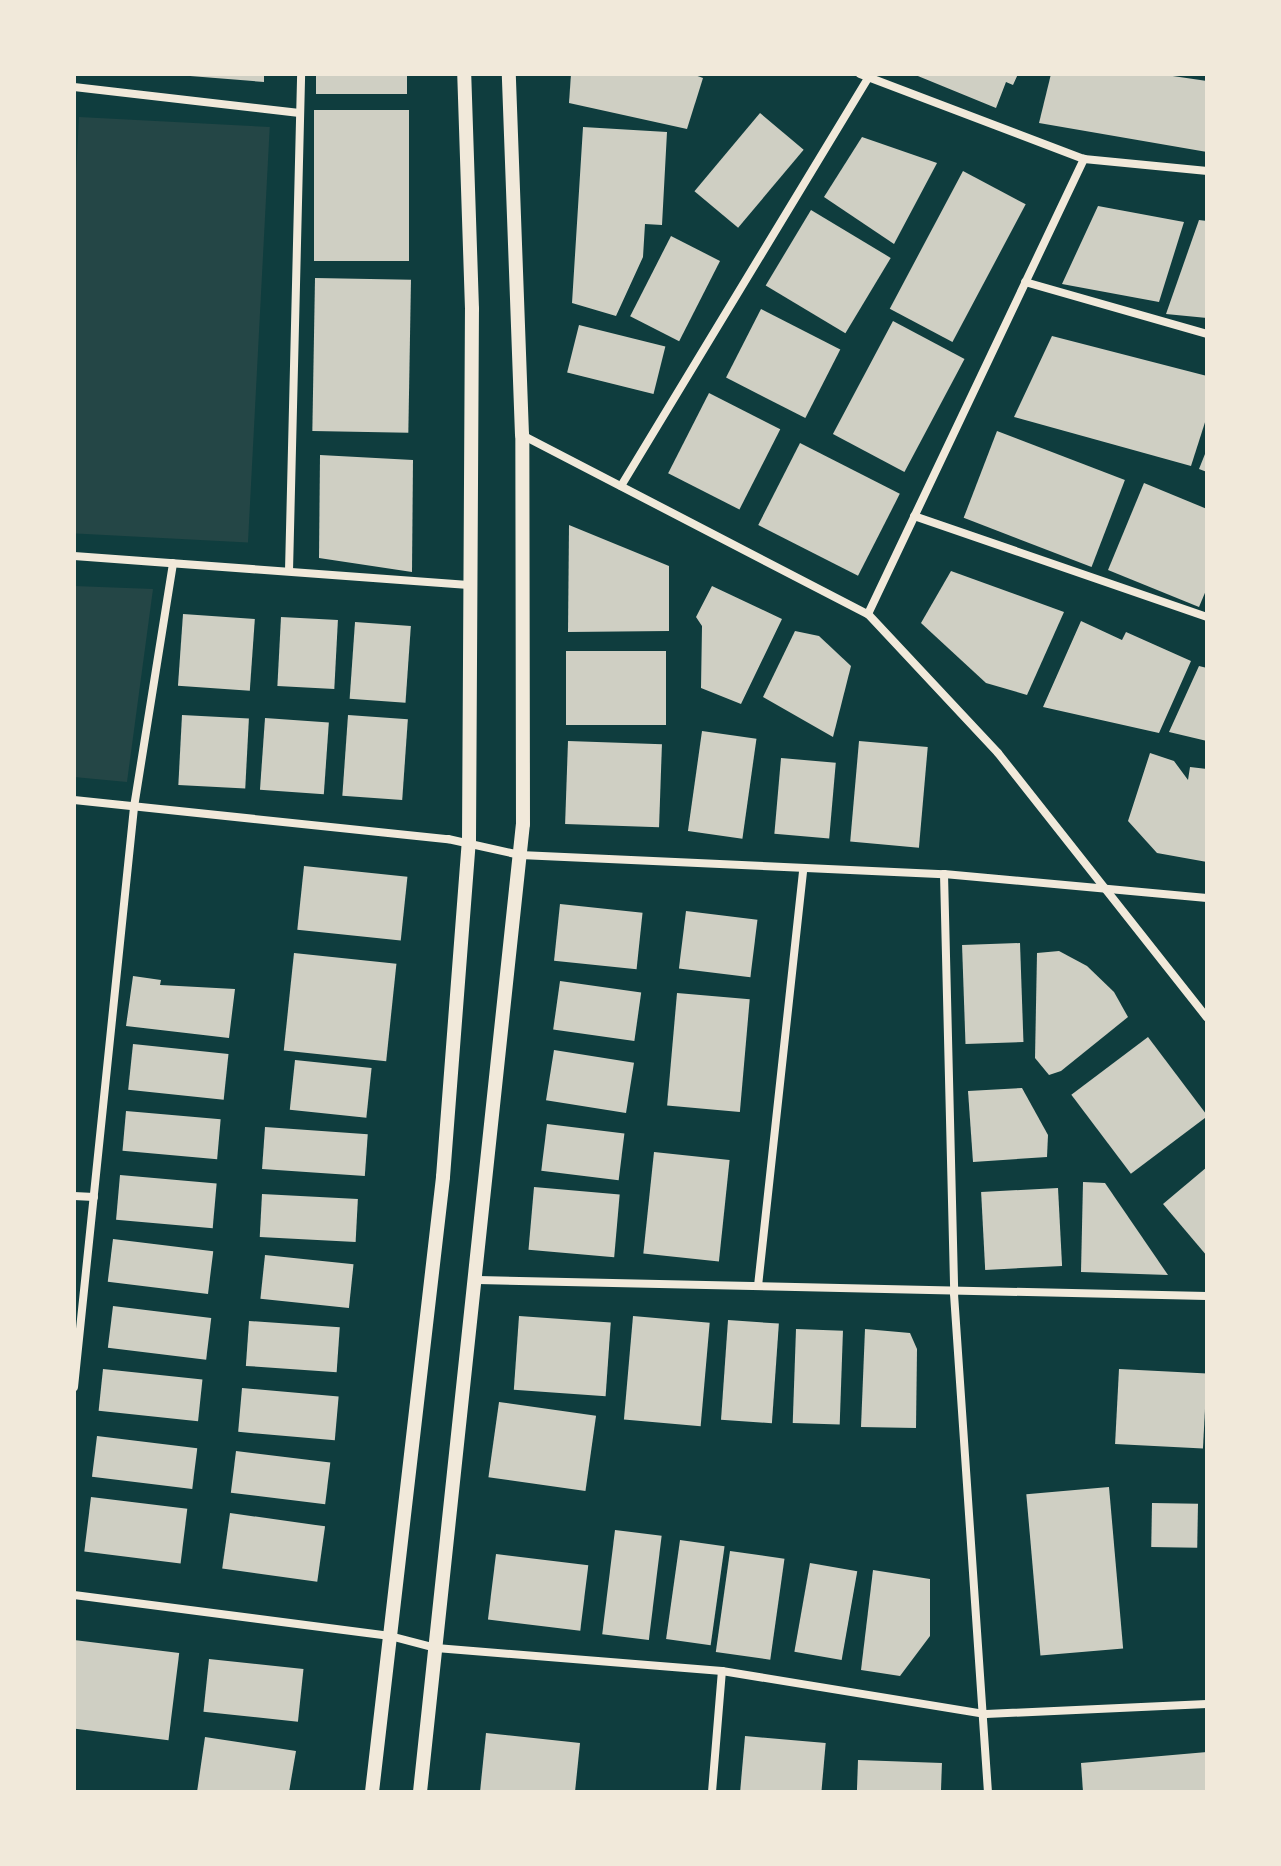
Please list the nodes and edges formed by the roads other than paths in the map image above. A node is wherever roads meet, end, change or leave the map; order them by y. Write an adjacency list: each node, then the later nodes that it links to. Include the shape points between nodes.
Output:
1 (301, 74): 6 (street)
2 (464, 74): 17 (street)
3 (509, 74): 11 (street)
4 (866, 75): 7 (street); 12 (street)
5 (74, 87): 6 (street)
6 (300, 113): 16 (street)
7 (1084, 159): 8 (street); 9 (street)
8 (1207, 171)
9 (1025, 282): 10 (street); 13 (street)
10 (1207, 334)
11 (522, 435): 12 (street); 23 (street)
12 (621, 486): 18 (street)
13 (914, 516): 18 (street); 19 (street)
14 (74, 556): 15 (street)
15 (173, 563): 16 (street); 21 (street)
16 (289, 571): 17 (street)
17 (473, 585): 22 (street)
18 (868, 614): 26 (street, via 998,753)
19 (1207, 617)
20 (74, 800): 21 (street)
21 (134, 807): 22 (street); 30 (street)
22 (469, 841): 23 (street); 37 (street, via 443,1177)
23 (520, 855): 24 (street); 31 (street)
24 (803, 870): 25 (street); 32 (street)
25 (944, 874): 26 (street); 33 (street)
26 (1105, 887): 27 (street); 28 (street)
27 (1207, 898)
28 (1207, 1018)
29 (74, 1196): 30 (street)
30 (94, 1197): 35 (street)
31 (478, 1280): 32 (street); 38 (street)
32 (758, 1286): 33 (street)
33 (954, 1294): 34 (street); 41 (street)
34 (1207, 1296)
35 (74, 1387)
36 (74, 1595): 37 (street)
37 (390, 1636): 38 (street); 42 (street)
38 (436, 1648): 39 (street); 43 (street)
39 (722, 1671): 41 (street); 44 (street)
40 (1207, 1704): 41 (street)
41 (986, 1714): 45 (street)
42 (372, 1792)
43 (420, 1792)
44 (712, 1792)
45 (988, 1792)

